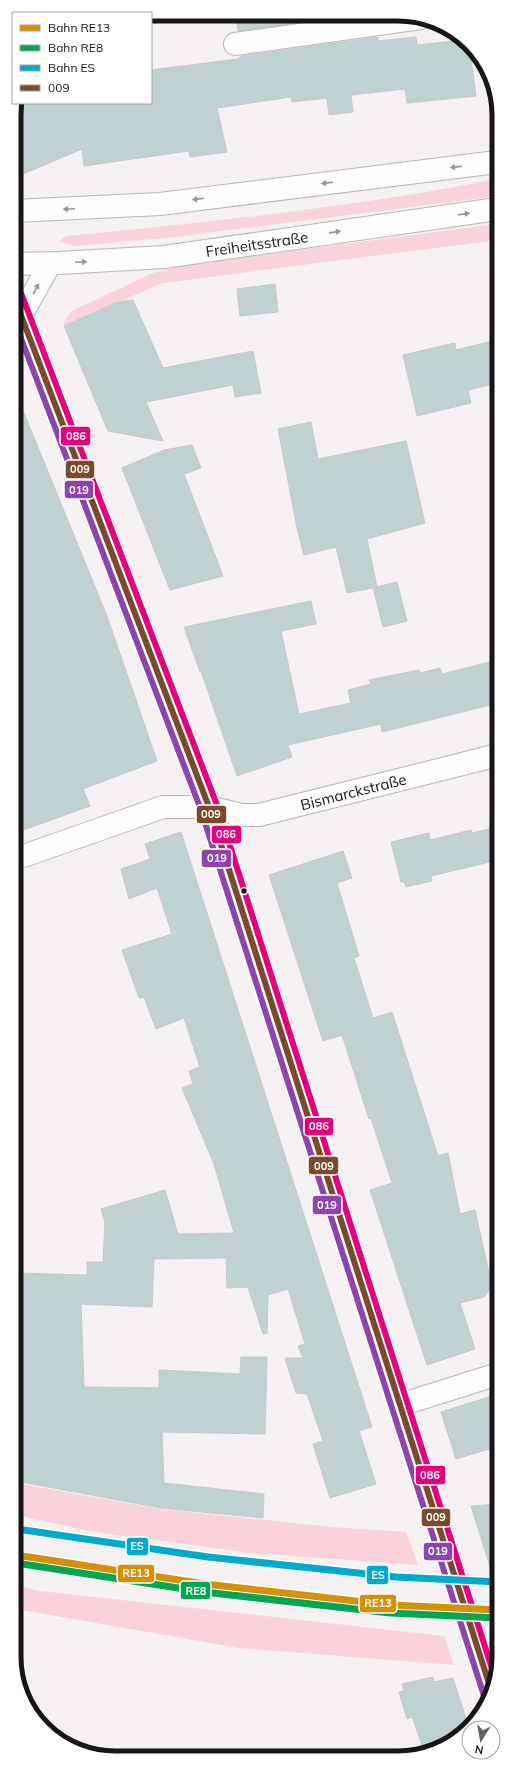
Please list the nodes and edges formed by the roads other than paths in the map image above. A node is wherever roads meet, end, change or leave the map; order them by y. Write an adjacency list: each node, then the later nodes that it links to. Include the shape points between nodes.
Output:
1 (399, 21): 2 (main road)
2 (235, 44)
3 (492, 163): 5 (main road, one-way to 5, via 160,204)
4 (492, 210): 7 (main road, Freiheitsstraße, one-way to 4, via 164,257)
5 (21, 211)
6 (21, 264): 7 (main road, Freiheitsstraße)
7 (50, 264): 8 (main road, one-way to 7)
8 (21, 301)
9 (21, 313): 11 (main road)
10 (492, 757): 11 (main road, Bismarckstraße, via 260,815 241,815)
11 (209, 807): 12 (main road, Bismarckstraße, via 163,807); 14 (main road)
12 (21, 857)
13 (492, 1376): 14 (main road)
14 (400, 1404): 15 (main road)
15 (488, 1683)

